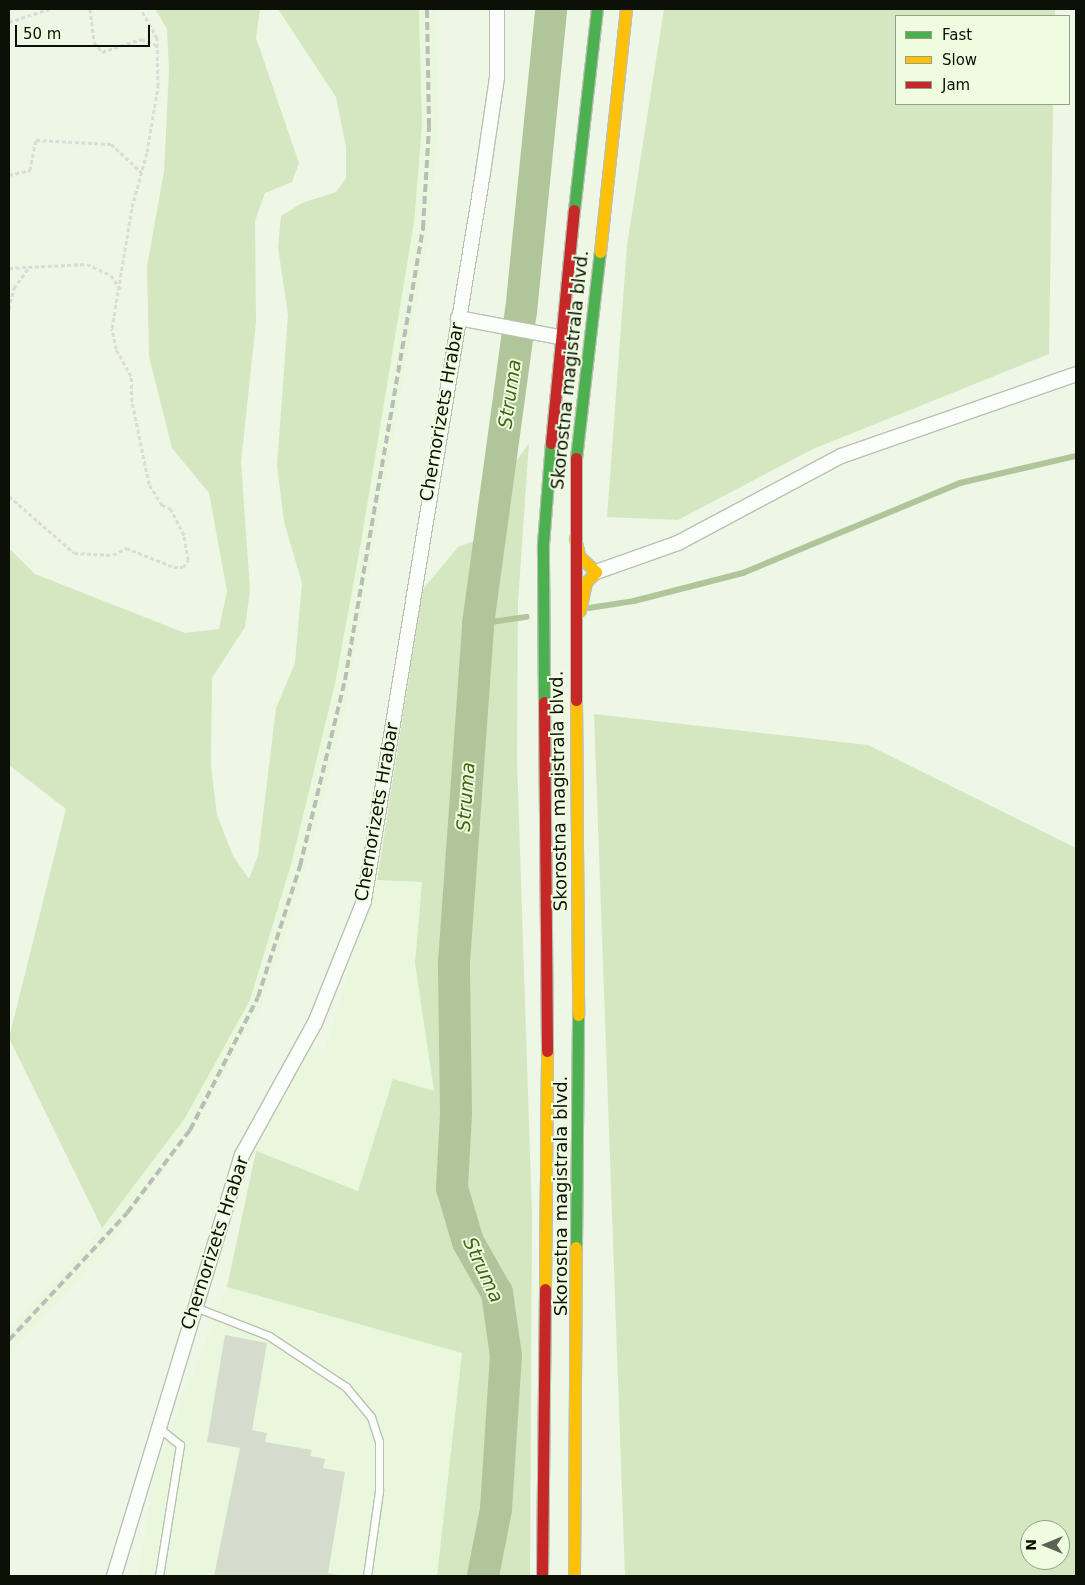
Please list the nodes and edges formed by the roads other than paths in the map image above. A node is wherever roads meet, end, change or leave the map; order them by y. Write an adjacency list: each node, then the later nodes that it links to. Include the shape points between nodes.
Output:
1 (497, 9): 4 (street, Chernorizets Hrabar, via 497,77)
2 (597, 9): 5 (highway, Skorostna magistrala blvd.)
3 (626, 9): 7 (highway, Skorostna magistrala blvd., via 620,90 577,431)
4 (458, 318): 5 (street); 10 (street, Chernorizets Hrabar, via 364,901 315,1023 242,1155)
5 (559, 338): 15 (highway, Skorostna magistrala blvd., via 545,480 541,591 546,1034)
6 (1076, 374): 8 (street, via 841,456 678,543)
7 (573, 523): 8 (highway, via 579,556); 9 (highway, Skorostna magistrala blvd.)
8 (596, 572): 9 (highway, via 586,582 581,596)
9 (576, 735): 16 (highway, Skorostna magistrala blvd., via 579,1317)
10 (193, 1306): 11 (street, Chernorizets Hrabar); 14 (lane, via 269,1336 346,1387 371,1417 379,1441 379,1491)
11 (159, 1428): 12 (street, Chernorizets Hrabar); 13 (lane, via 180,1445)
12 (114, 1576)
13 (158, 1576)
14 (368, 1576)
15 (542, 1576)
16 (574, 1576)

